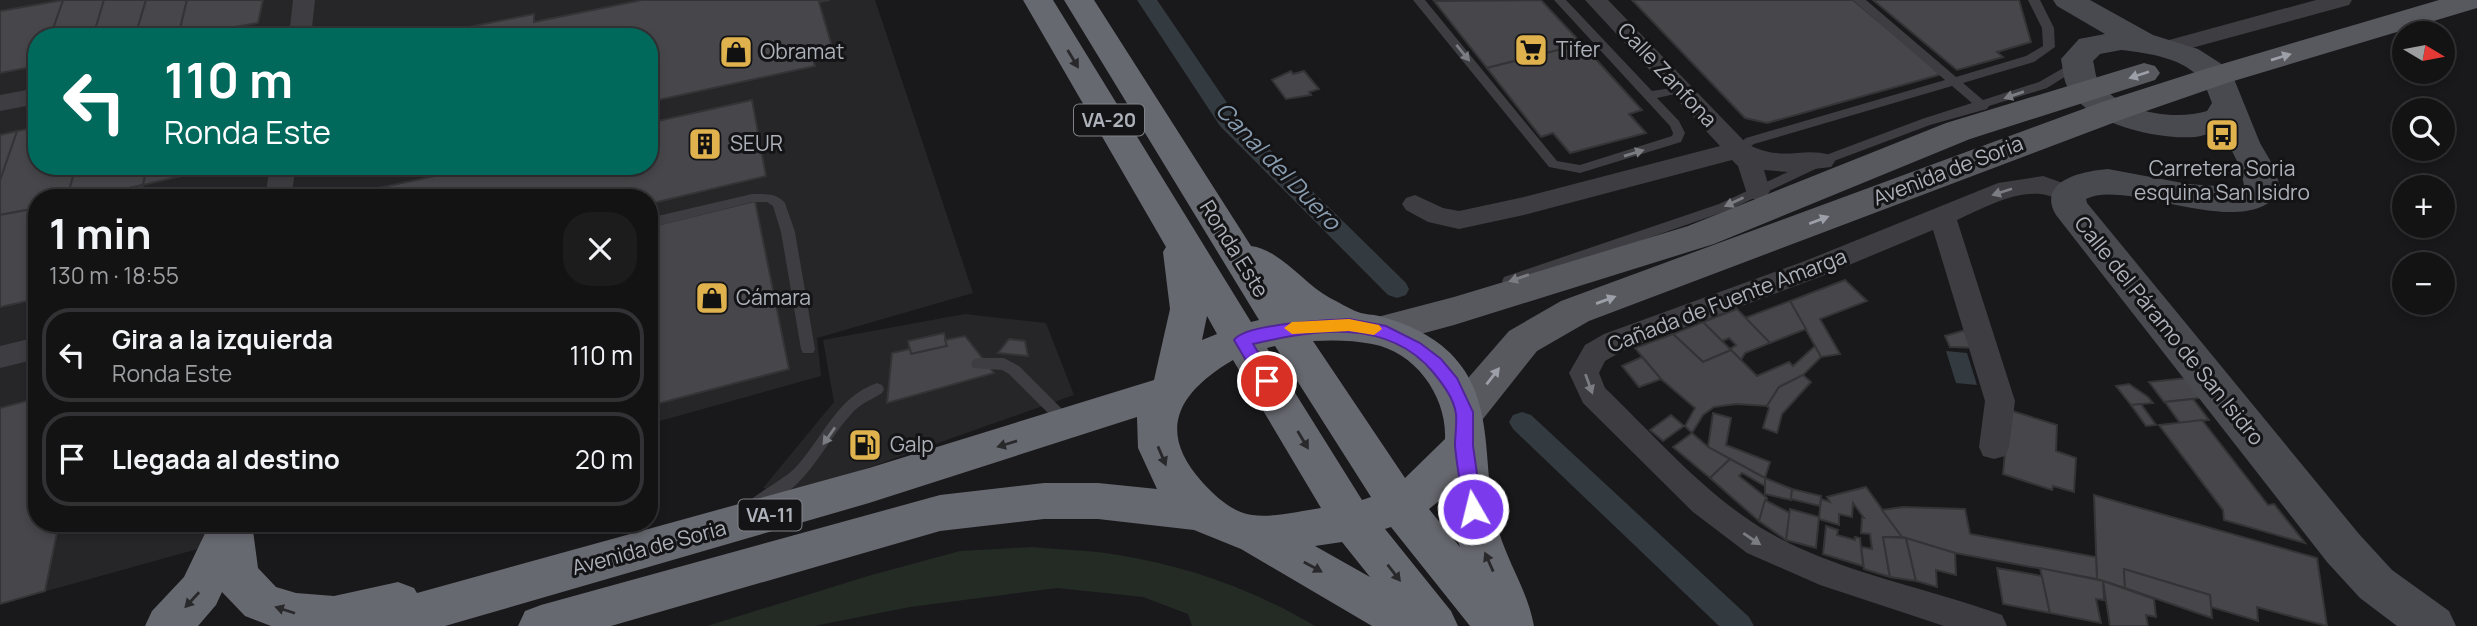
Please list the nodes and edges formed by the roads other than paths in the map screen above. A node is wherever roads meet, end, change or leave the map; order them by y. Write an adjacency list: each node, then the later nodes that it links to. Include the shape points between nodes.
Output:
1 (304, 0): 14 (street)
2 (1038, 0): 33 (highway, Ronda Este / VA-20, one-way to 33)
3 (1079, 0): 32 (highway, Ronda Este / VA-20)
4 (1419, 0): 19 (lane, one-way to 19, via 1553,164 1580,169 1677,139 1675,124)
5 (1560, 0): 19 (lane)
6 (1596, 0): 18 (street, Calle Zanfona)
7 (1860, 0): 17 (lane)
8 (2034, 0): 17 (lane, via 2048,27 2049,47 2030,59)
9 (2055, 0): 16 (street, via 2068,20)
10 (2068, 0): 15 (street)
11 (2341, 0): 15 (street, Avenida de Soria)
12 (2385, 0): 15 (main road, Avenida de Soria)
13 (2472, 0): 15 (main road, Avenida de Soria, one-way to 13)
14 (301, 28)
15 (2189, 66): 16 (main road, Avenida de Soria); 16 (street, via 2103,42); 23 (street, via 2226,114 2197,128); 26 (street)
16 (2089, 80): 22 (lane, Avenida de Soria, one-way to 22, via 2043,85); 23 (street, via 2156,125); 34 (main road, Avenida de Soria, via 1701,234); 45 (main road, Avenida de Soria, one-way to 16, via 1523,341 1575,311)
17 (1955, 82): 22 (lane); 24 (lane, via 1750,141)
18 (1680, 89): 19 (lane); 24 (street, Calle Zanfona)
19 (1648, 96)
20 (28, 98): 21 (street)
21 (0, 103)
22 (1983, 106): 25 (lane, Avenida de Soria)
23 (2175, 128): 26 (street, via 2222,146)
24 (1738, 150): 25 (street, Calle Zanfona, via 1774,165); 27 (street, Calle Zanfona, via 1750,164); 29 (street, via 1459,220 1437,216)
25 (1822, 161): 27 (lane, Avenida de Soria)
26 (2257, 167): 28 (street, Calle del Páramo de San Isidro, via 2263,190 2245,199 2220,201 2108,181 2090,183)
27 (1757, 191): 34 (lane, Avenida de Soria, one-way to 34, via 1724,207 1486,289)
28 (2068, 194): 30 (street, Cañada de Fuente Amarga, one-way to 30, via 2043,185 2007,189); 62 (street, Calle del Páramo de San Isidro, via 2069,206 2343,548 2376,584)
29 (1415, 204)
30 (1942, 215): 46 (street, via 2000,401); 61 (street, Cañada de Fuente Amarga, one-way to 61, via 1815,268 1614,342 1595,353 1584,373 1592,395 1704,503 1758,544 1832,575)
31 (658, 221): 38 (lane, via 752,198 779,203)
32 (1226, 237): 35 (highway, via 1293,292); 36 (highway, Ronda Este / VA-20)
33 (1180, 240): 37 (highway, Ronda Este / VA-20); 42 (highway, via 1189,309)
34 (1454, 312): 35 (main road, Avenida de Soria)
35 (1365, 327): 36 (highway, VA-11, via 1317,325); 45 (highway, VA-11, via 1414,347 1435,363 1451,382)
36 (1284, 330): 37 (highway, VA-11); 47 (highway, Ronda Este / VA-20)
37 (1242, 340): 42 (highway, VA-11, via 1202,358); 48 (highway, Ronda Este / VA-20, one-way to 48)
38 (808, 349)
39 (28, 350): 40 (street)
40 (0, 357)
41 (978, 364): 44 (lane, via 1004,364 1014,370)
42 (1170, 385): 44 (highway, Avenida de Soria / VA-11); 49 (highway, one-way to 49, via 1156,421 1158,449 1172,476)
43 (877, 389): 52 (lane, one-way to 52, via 851,405 807,467 772,496)
44 (1069, 425): 52 (highway, Avenida de Soria / VA-11, one-way to 52)
45 (1464, 429): 47 (highway, VA-11, via 1435,481); 60 (highway, one-way to 45, via 1507,604 1476,531)
46 (1994, 447)
47 (1400, 506): 48 (highway, VA-11); 59 (highway, Ronda Este / VA-20)
48 (1352, 521): 49 (highway, VA-11, via 1318,528); 58 (highway, Ronda Este / VA-20, one-way to 58)
49 (1227, 525): 53 (lane, via 1036,517 944,528); 56 (highway, Avenida de Soria / VA-11, via 1098,500 940,513); 57 (highway, one-way to 57)
50 (227, 532): 54 (highway, one-way to 54, via 200,591)
51 (232, 532): 52 (highway, one-way to 51, via 334,617 296,614 261,602 236,576)
52 (640, 550): 55 (highway, Avenida de Soria / VA-11)
53 (788, 572)
54 (167, 626)
55 (372, 626)
56 (541, 626)
57 (1414, 626)
58 (1435, 626)
59 (1498, 626)
60 (1511, 626)
61 (1990, 626)
62 (2434, 626)

